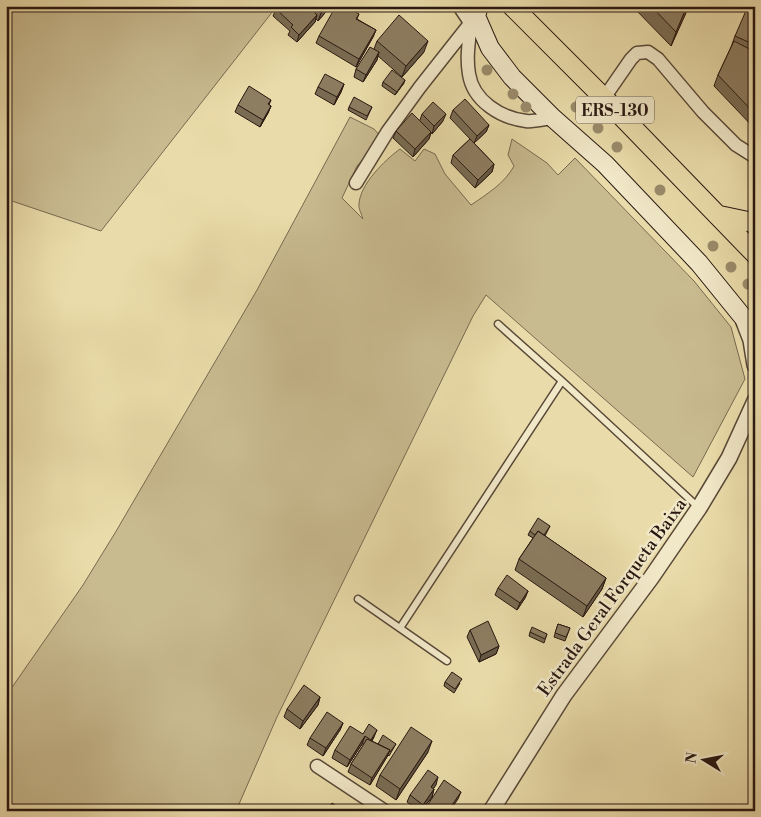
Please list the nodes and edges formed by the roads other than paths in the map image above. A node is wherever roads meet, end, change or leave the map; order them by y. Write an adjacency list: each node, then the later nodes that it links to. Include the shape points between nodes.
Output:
1 (459, 6): 3 (street)
2 (512, 6): 4 (main road, ERS-130)
3 (476, 15): 5 (main road, via 490,48 512,77); 5 (street, via 467,52 469,76 480,98 501,114 526,121); 7 (street, via 388,131)
4 (604, 98): 6 (street, via 630,59 637,53 648,52 736,145); 8 (main road, ERS-130)
5 (553, 118): 11 (main road, via 605,164 699,263)
6 (755, 157)
7 (356, 182)
8 (717, 215): 9 (main road); 10 (main road, ERS-130)
9 (755, 224)
10 (755, 254)
11 (742, 316): 13 (main road); 14 (street, via 751,340)
12 (498, 324): 15 (lane)
13 (755, 332)
14 (755, 365)
15 (562, 381): 17 (lane); 19 (lane)
16 (755, 400): 17 (street, Estrada Geral Forqueta Baixa, via 729,458)
17 (699, 508): 23 (street, Estrada Geral Forqueta Baixa, via 564,695)
18 (358, 599): 19 (lane)
19 (400, 628): 20 (lane)
20 (447, 661)
21 (317, 766): 22 (street)
22 (385, 811)
23 (491, 811)

